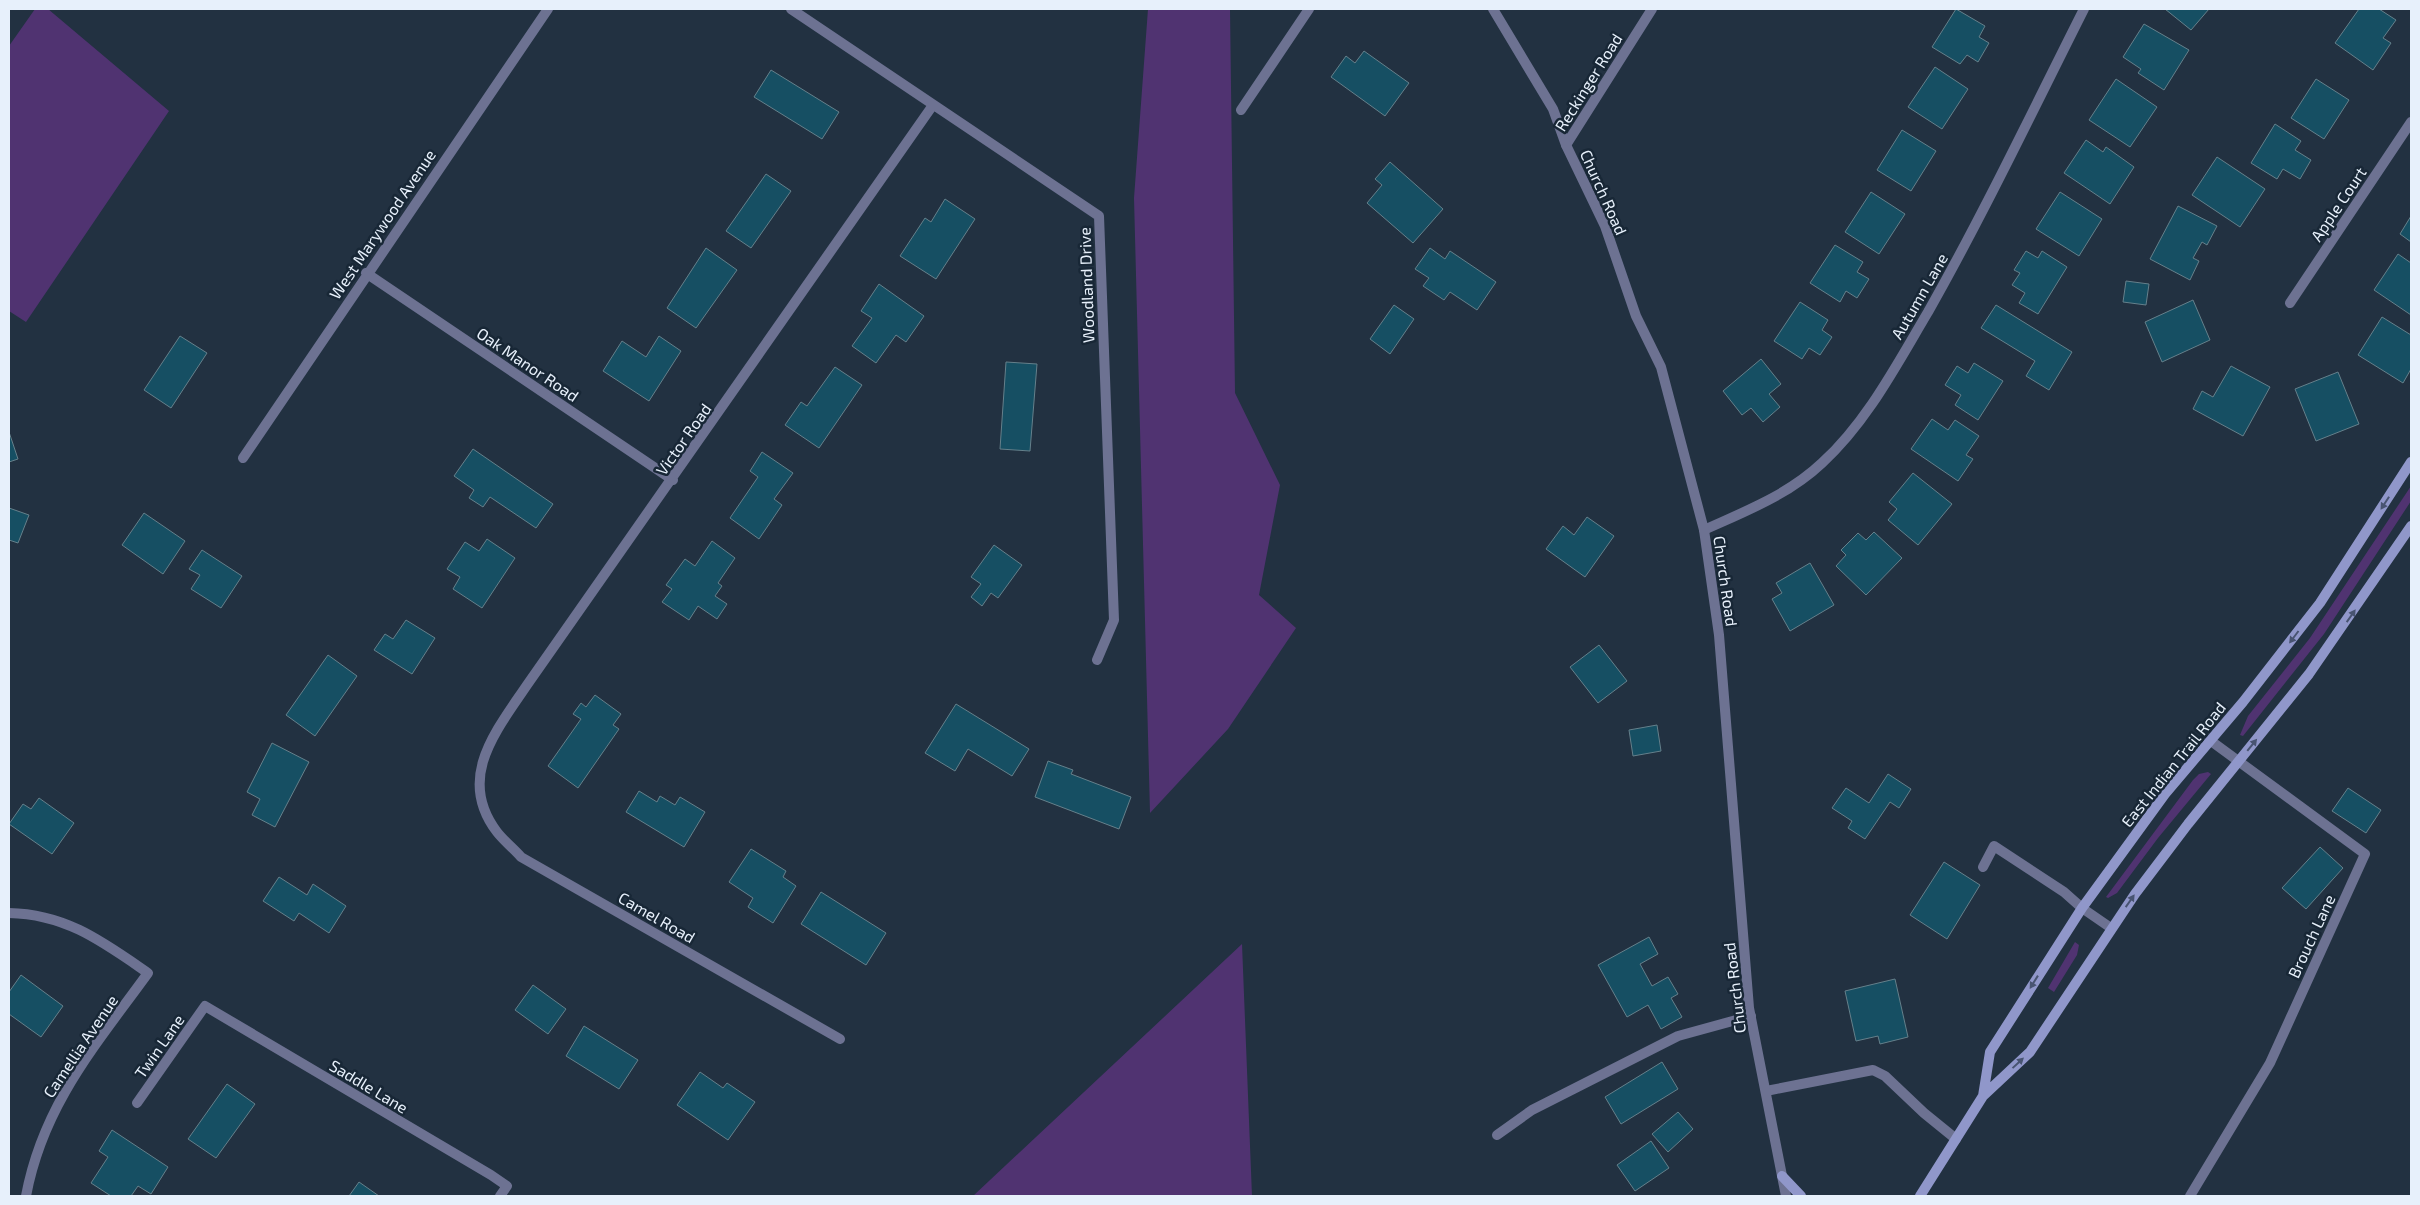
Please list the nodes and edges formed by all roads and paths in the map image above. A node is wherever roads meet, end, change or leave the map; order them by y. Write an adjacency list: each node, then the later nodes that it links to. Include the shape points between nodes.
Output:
1 (548, 9): 11 (street, West Marywood Avenue)
2 (791, 9): 7 (street, Woodland Drive)
3 (1309, 9): 8 (street)
4 (1493, 9): 10 (street, Church Road, via 1553,109)
5 (1652, 9): 10 (street, Reckinger Road)
6 (2084, 9): 17 (street, Autumn Lane, via 1971,235 1854,431 1822,464 1780,496)
7 (934, 105): 15 (street, Victor Road); 18 (street, Woodland Drive, via 1099,216 1114,620)
8 (1241, 110)
9 (2411, 122): 12 (street, Apple Court)
10 (1566, 146): 17 (street, Church Road, via 1605,226 1636,316 1661,367)
11 (366, 273): 13 (street, West Marywood Avenue); 15 (street, Oak Manor Road)
12 (2290, 303)
13 (242, 458)
14 (2411, 462): 19 (main road, East Indian Trail Road, one-way to 19, via 2320,603)
15 (673, 480): 21 (street, Victor Road, via 494,735 481,764)
16 (2411, 526): 20 (main road, East Indian Trail Road, one-way to 16, via 2309,674)
17 (1704, 530): 27 (street, Church Road, via 1719,635)
18 (1097, 660)
19 (2211, 741): 20 (street, Brouch Lane); 23 (main road, East Indian Trail Road, via 2165,794)
20 (2239, 761): 25 (main road, East Indian Trail Road, one-way to 20); 40 (street, Brouch Lane, via 2365,854 2270,1063)
21 (481, 798): 28 (street, Camel Road, via 484,811 498,833 522,856)
22 (1984, 867): 23 (street, via 1994,846 2064,892)
23 (2082, 908): 25 (street); 30 (main road, East Indian Trail Road, one-way to 30, via 1990,1052)
24 (9, 913): 35 (street, Camellia Avenue, via 34,914 69,924 100,940 148,973 60,1099 45,1128)
25 (2111, 928): 30 (main road, East Indian Trail Road, one-way to 25, via 2030,1052)
26 (205, 1006): 31 (street, Twin Lane); 36 (street, Saddle Lane, via 491,1175 507,1186)
27 (1751, 1016): 29 (street, Church Road); 32 (street, via 1678,1036 1532,1110)
28 (840, 1039)
29 (1766, 1091): 33 (street, via 1873,1070 1885,1076); 34 (street, Church Road)
30 (1983, 1096): 33 (main road, East Indian Trail Road)
31 (137, 1103)
32 (1497, 1135)
33 (1956, 1138): 39 (main road, East Indian Trail Road)
34 (1782, 1176): 37 (street, Church Road); 38 (main road)
35 (26, 1196)
36 (500, 1196)
37 (1786, 1196)
38 (1801, 1196)
39 (1920, 1196)
40 (2190, 1196)

